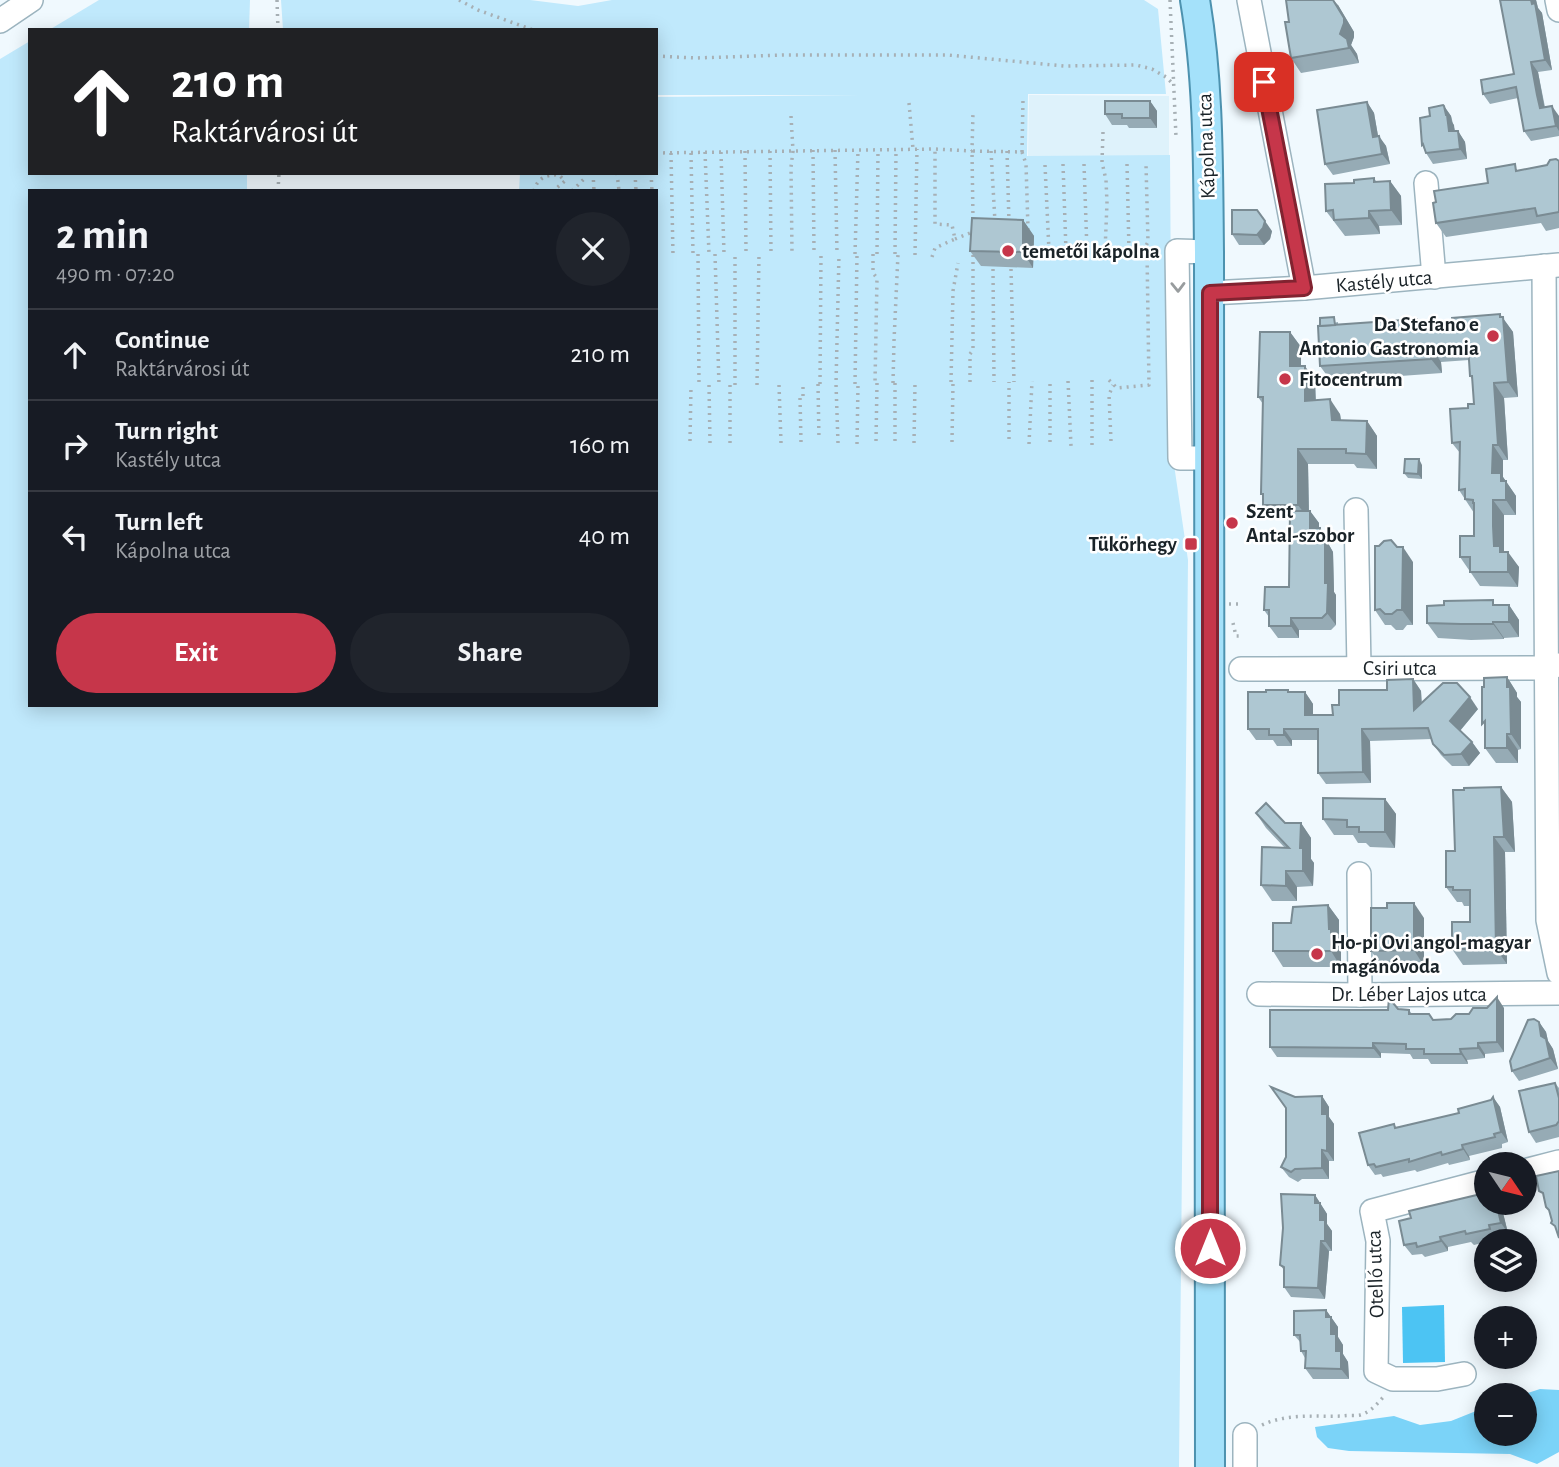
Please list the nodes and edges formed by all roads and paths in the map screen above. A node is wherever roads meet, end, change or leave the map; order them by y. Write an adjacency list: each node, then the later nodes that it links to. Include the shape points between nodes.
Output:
1 (31, 0): 9 (street)
2 (278, 0): 10 (path)
3 (459, 0): 11 (path)
4 (1170, 0): 13 (path)
5 (1195, 0): 61 (main road, Kápolna utca, via 1205,99)
6 (1249, 0): 80 (street)
7 (1557, 0): 8 (street)
8 (1559, 10)
9 (0, 21)
10 (278, 28)
11 (528, 28)
12 (658, 56): 13 (path, via 948,55 1064,66 1136,65 1152,69)
13 (1172, 84): 19 (path)
14 (1023, 99): 35 (path)
15 (909, 103): 21 (path)
16 (973, 112): 30 (path)
17 (791, 116): 29 (path)
18 (1103, 132): 59 (path)
19 (1176, 137)
20 (896, 149): 21 (path); 26 (path); 98 (path)
21 (915, 149): 22 (path); 73 (path)
22 (935, 149): 30 (path); 54 (path, via 935,224 952,225)
23 (813, 150): 24 (path); 29 (path); 67 (path)
24 (835, 150): 25 (path); 106 (path)
25 (858, 150): 26 (path); 107 (path)
26 (878, 150): 100 (path, via 873,273 877,278)
27 (745, 151): 28 (path); 34 (path); 63 (path)
28 (770, 151): 29 (path); 65 (path)
29 (793, 151): 66 (path)
30 (972, 151): 31 (path); 53 (path)
31 (991, 151): 32 (path); 51 (path)
32 (1007, 151): 35 (path); 51 (path, via 1009,226)
33 (705, 152): 34 (path); 38 (path); 69 (path)
34 (721, 152): 71 (path)
35 (1022, 152): 52 (path, via 1028,232)
36 (658, 153): 37 (path)
37 (671, 153): 38 (path); 72 (path)
38 (691, 153): 95 (path)
39 (1063, 164): 57 (path)
40 (1084, 164): 58 (path)
41 (1127, 164): 60 (path)
42 (1146, 164): 101 (path, via 1149,385 1117,388 1112,382)
43 (1045, 165): 56 (path)
44 (548, 175): 48 (path)
45 (559, 175): 49 (path, via 565,181)
46 (584, 175): 50 (path)
47 (1426, 183): 79 (street)
48 (535, 189)
49 (555, 189)
50 (574, 189)
51 (996, 222): 53 (path)
52 (1019, 229)
53 (973, 233): 54 (path)
54 (955, 239): 74 (path, via 935,248)
55 (973, 244): 86 (path)
56 (1049, 251)
57 (1066, 251)
58 (1087, 251)
59 (1105, 251)
60 (1129, 251)
61 (1209, 252): 81 (main road, Kápolna utca); 114 (street, one-way to 114, via 1178,251 1178,264 1180,458)
62 (735, 253): 110 (path)
63 (746, 253)
64 (759, 253): 92 (path)
65 (771, 253)
66 (792, 253)
67 (814, 253)
68 (821, 253): 97 (path)
69 (709, 254)
70 (715, 254): 91 (path)
71 (724, 254)
72 (673, 255)
73 (915, 256)
74 (932, 257)
75 (958, 263): 103 (path, via 953,291)
76 (1552, 265): 79 (street, Kastély utca); 118 (street)
77 (993, 269): 87 (path)
78 (1011, 269): 96 (path)
79 (1434, 277): 80 (street, Kastély utca)
80 (1304, 288): 81 (street, Kastély utca)
81 (1210, 293): 114 (main road, Kápolna utca)
82 (1092, 380): 113 (path)
83 (1032, 381): 111 (path)
84 (1050, 381): 109 (path)
85 (1069, 381): 112 (path)
86 (970, 382)
87 (994, 382)
88 (915, 383): 108 (path)
89 (803, 384): 102 (path)
90 (709, 385): 104 (path)
91 (719, 385)
92 (757, 385)
93 (779, 385): 105 (path)
94 (691, 386): 99 (path)
95 (699, 386)
96 (1009, 439)
97 (819, 440)
98 (895, 440)
99 (690, 441)
100 (876, 441)
101 (1111, 441)
102 (801, 442)
103 (951, 442)
104 (710, 443)
105 (781, 443)
106 (838, 443)
107 (857, 443)
108 (914, 443)
109 (1050, 443)
110 (730, 444)
111 (1029, 444)
112 (1071, 446)
113 (1092, 446)
114 (1210, 458): 133 (main road, Kápolna utca)
115 (1356, 510): 120 (street)
116 (1227, 604): 117 (path)
117 (1241, 604)
118 (1552, 666): 120 (street, Csiri utca); 122 (street)
119 (1241, 668): 120 (street, Csiri utca)
120 (1359, 668)
121 (1359, 874): 126 (street)
122 (1554, 919): 123 (street)
123 (1559, 973)
124 (1559, 993): 126 (street, Dr. Léber Lajos utca)
125 (1259, 994): 126 (street, Dr. Léber Lajos utca)
126 (1360, 995)
127 (1559, 1162): 128 (street)
128 (1537, 1168)
129 (1474, 1184): 131 (street, Otelló utca, via 1372,1210 1378,1241)
130 (1464, 1374): 131 (street, via 1437,1379)
131 (1385, 1375): 132 (path, via 1386,1393 1360,1415 1273,1420)
132 (1245, 1435): 134 (street)
133 (1210, 1467)
134 (1245, 1467)

